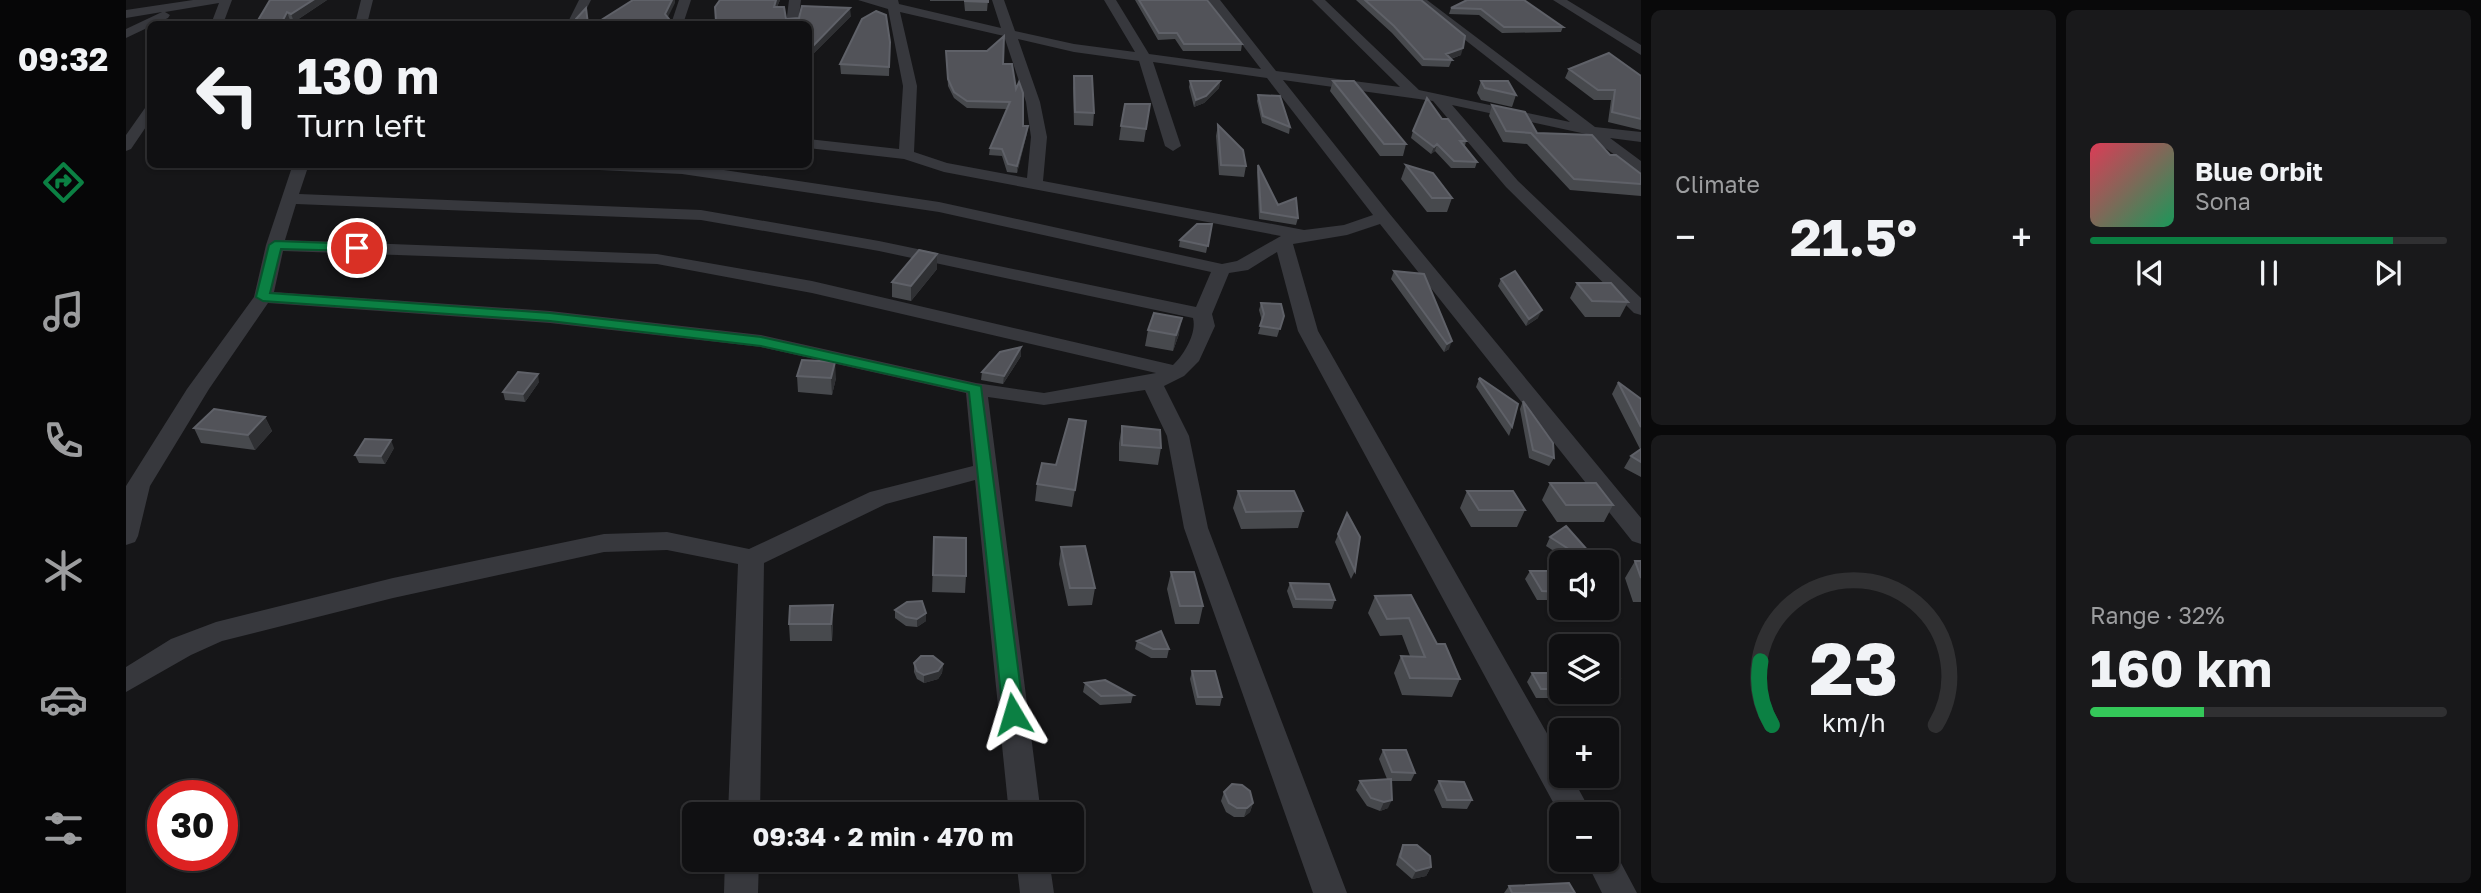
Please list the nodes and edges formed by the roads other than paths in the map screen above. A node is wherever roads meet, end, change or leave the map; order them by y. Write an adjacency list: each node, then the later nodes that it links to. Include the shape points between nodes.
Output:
1 (216, 0): 15 (street)
2 (226, 0): 18 (street)
3 (367, 0): 19 (street)
4 (585, 0): 20 (street)
5 (685, 0): 21 (street)
6 (795, 0): 22 (street)
7 (864, 0): 14 (street)
8 (998, 0): 25 (street)
9 (1110, 0): 27 (street)
10 (1214, 0): 28 (street)
11 (1318, 0): 29 (street)
12 (1420, 0): 32 (street)
13 (1559, 0): 26 (street)
14 (892, 3): 25 (street); 37 (street, via 911,86)
15 (180, 4): 16 (street); 17 (street)
16 (126, 14)
17 (149, 21)
18 (217, 21)
19 (362, 21)
20 (574, 21)
21 (678, 21)
22 (792, 21)
23 (147, 22): 24 (street)
24 (126, 34)
25 (1011, 35): 27 (street); 41 (street, via 1039,136)
26 (1641, 51)
27 (1145, 58): 28 (street); 36 (street)
28 (1275, 75): 29 (street); 43 (street)
29 (1414, 93): 30 (street)
30 (1438, 98): 32 (street); 48 (street, via 1512,184)
31 (147, 115): 35 (street)
32 (1592, 131): 33 (street); 40 (street)
33 (1641, 137)
34 (812, 143): 37 (street)
35 (126, 146)
36 (1173, 146)
37 (906, 155): 41 (street)
38 (299, 168): 42 (street)
39 (661, 168): 46 (street, via 939,207)
40 (1641, 169)
41 (1034, 185): 44 (street)
42 (289, 199): 45 (street); 49 (street, via 701,215 879,246)
43 (1383, 217): 44 (street, via 1347,230); 53 (street)
44 (1293, 238): 46 (street, via 1242,266); 59 (street, via 1308,331)
45 (275, 245): 47 (street); 50 (street, via 657,259 812,288)
46 (1222, 269): 49 (street)
47 (263, 297): 51 (street, via 550,317 761,341); 54 (street, via 138,486)
48 (1641, 309)
49 (1202, 314): 50 (street, via 1205,326 1189,361)
50 (1164, 378): 51 (street, via 1044,399); 65 (street, via 1196,528)
51 (976, 389): 52 (street)
52 (985, 470): 55 (street, via 878,498); 58 (street)
53 (1641, 535)
54 (126, 536)
55 (751, 558): 56 (street, via 667,541 604,543 216,632 181,647); 57 (street)
56 (126, 681)
57 (744, 802)
58 (1025, 802)
59 (1569, 802)
60 (742, 872): 63 (street)
61 (1034, 872): 64 (street)
62 (1608, 872): 66 (street)
63 (741, 893)
64 (1037, 893)
65 (1330, 893)
66 (1620, 893)

